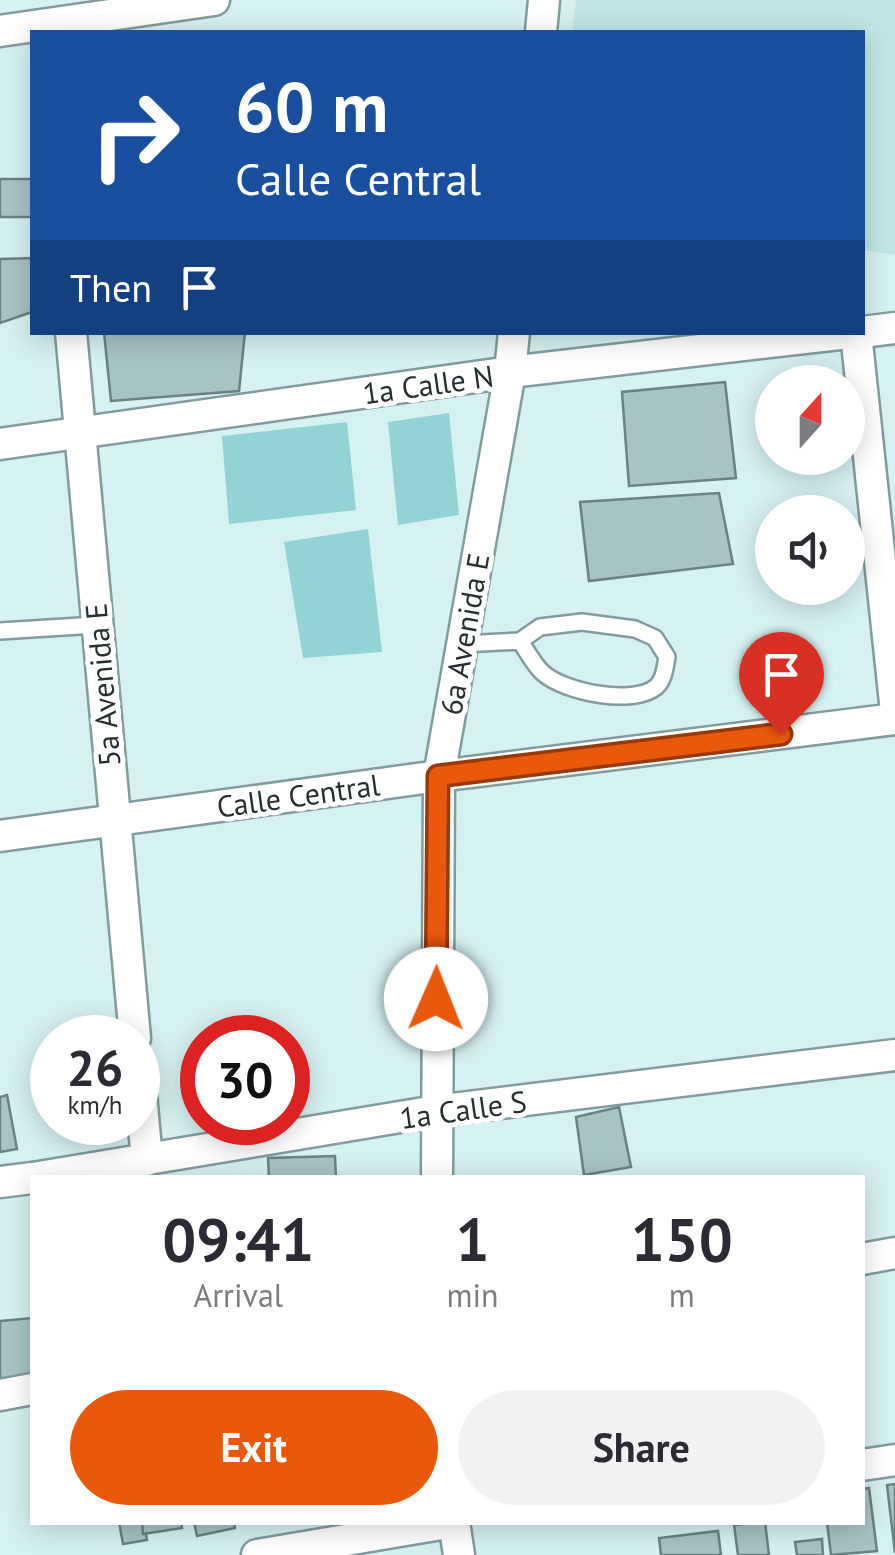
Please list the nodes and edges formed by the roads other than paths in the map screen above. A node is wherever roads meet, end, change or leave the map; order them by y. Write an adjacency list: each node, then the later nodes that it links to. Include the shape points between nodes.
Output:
1 (214, 0): 3 (street)
2 (544, 0): 4 (street)
3 (49, 19): 5 (street)
4 (542, 30)
5 (0, 31)
6 (895, 328): 7 (street, 1a Calle N)
7 (865, 331)
8 (71, 335): 13 (street, 5a Avenida E)
9 (514, 335): 12 (street, 6a Avenida E)
10 (832, 335): 12 (street, 1a Calle N)
11 (858, 335): 19 (street)
12 (510, 372): 13 (street, 1a Calle N); 18 (street, 6a Avenida E)
13 (78, 433): 14 (street, 1a Calle N); 15 (street, 5a Avenida E)
14 (0, 444)
15 (96, 625): 16 (lane); 22 (street, 5a Avenida E)
16 (0, 631)
17 (520, 641): 17 (lane, via 540,627 582,622 635,629 655,638 667,658 658,686 639,696 586,694 543,674); 18 (lane)
18 (462, 644): 21 (street, 6a Avenida E)
19 (895, 703)
20 (895, 720): 21 (street, Calle Central)
21 (438, 776): 22 (street, Calle Central); 26 (street, 6a Avenida E)
22 (115, 820): 23 (street, Calle Central); 24 (street, 5a Avenida E)
23 (0, 836)
24 (133, 1015)
25 (895, 1055): 26 (street, 1a Calle S)
26 (436, 1111): 28 (street, 1a Calle S); 30 (street, 6a Avenida E)
27 (146, 1145): 28 (street)
28 (147, 1160): 29 (street, 1a Calle S)
29 (52, 1175)
30 (437, 1175)
31 (30, 1178): 32 (street, 1a Calle S)
32 (0, 1182)
33 (895, 1252): 34 (street)
34 (865, 1258)
35 (30, 1390): 36 (street)
36 (0, 1395)
37 (895, 1460): 38 (street)
38 (865, 1464)
39 (435, 1525): 41 (street)
40 (454, 1525): 42 (street)
41 (256, 1555)
42 (459, 1555)

